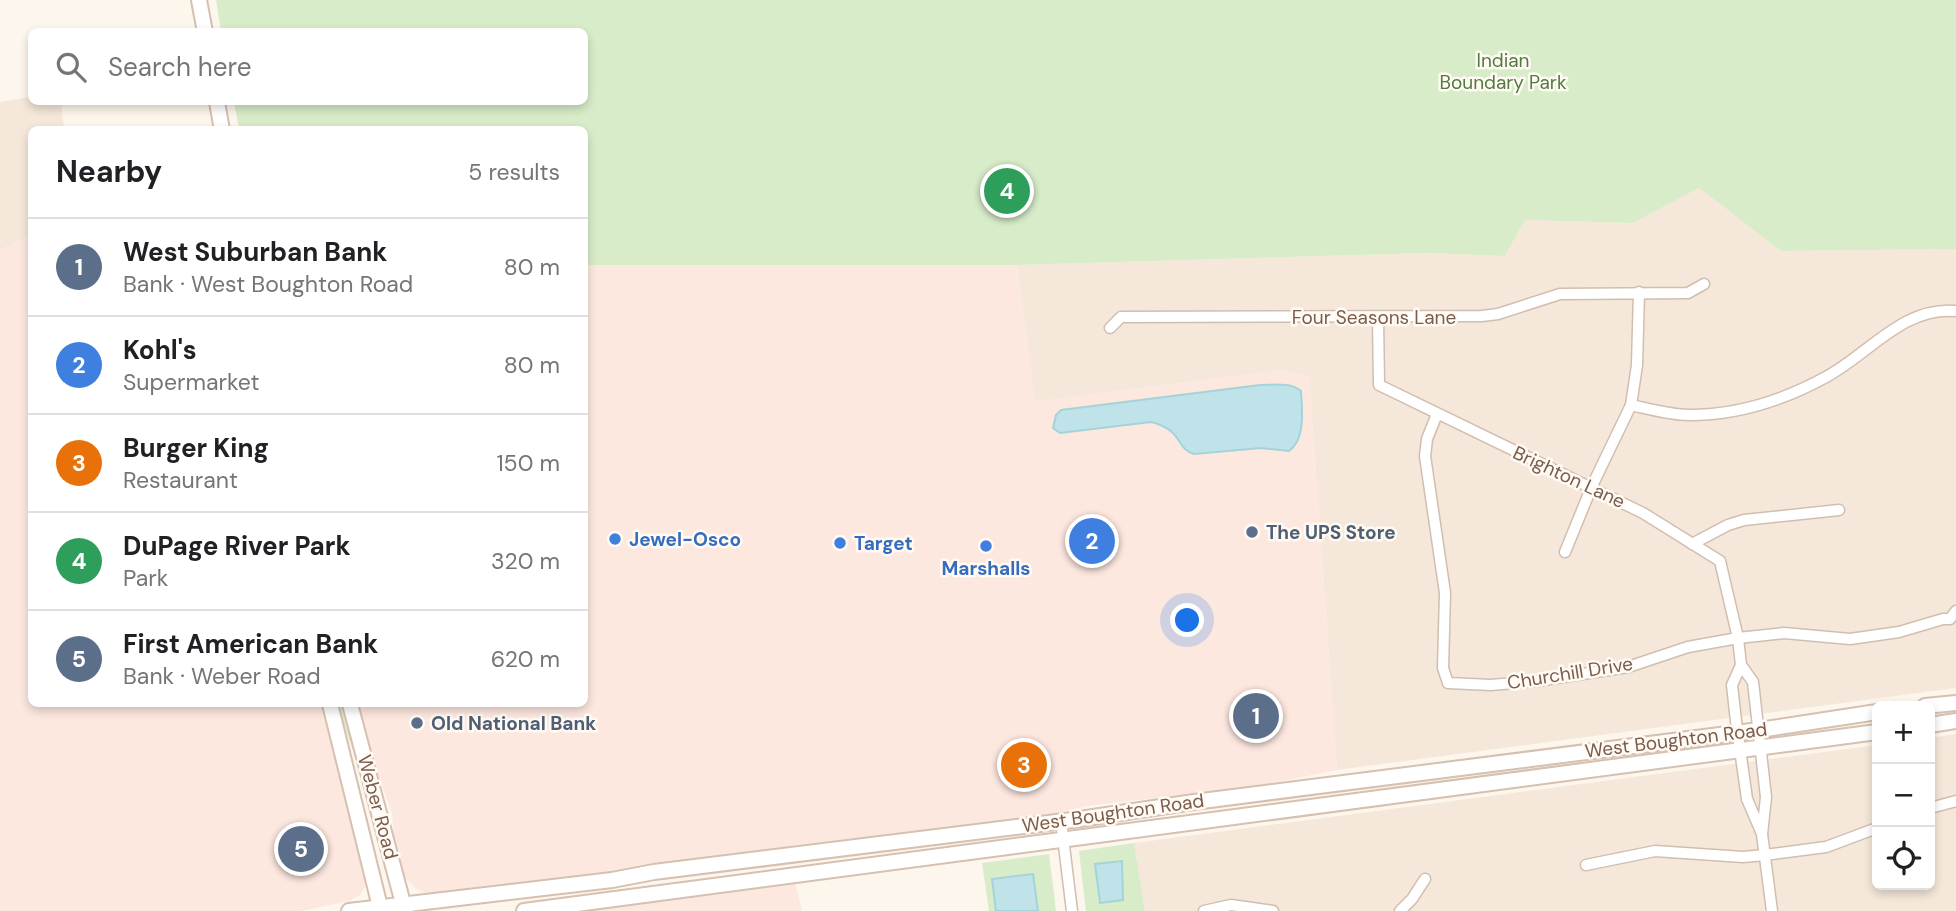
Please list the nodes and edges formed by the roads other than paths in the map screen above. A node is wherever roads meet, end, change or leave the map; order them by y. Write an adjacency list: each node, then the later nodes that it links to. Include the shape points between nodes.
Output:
1 (199, 0): 2 (main road)
2 (204, 28)
3 (218, 105): 4 (main road)
4 (221, 126)
5 (1704, 284): 6 (street, Four Seasons Lane, via 1688,293)
6 (1639, 292): 8 (street, Four Seasons Lane, via 1560,295 1482,316); 10 (street)
7 (1956, 311): 10 (street, via 1943,309 1902,322 1828,377 1782,398 1734,412 1687,415)
8 (1378, 317): 9 (street, Four Seasons Lane, via 1121,317); 11 (street, Brighton Lane, via 1379,384)
9 (1110, 328)
10 (1631, 405): 12 (street)
11 (1437, 414): 12 (street, Brighton Lane); 17 (street, Churchill Drive, via 1425,456 1446,593 1443,668 1448,683 1502,684 1628,667 1688,647)
12 (1592, 486): 14 (street, Brighton Lane); 15 (street)
13 (1839, 510): 14 (street, via 1744,520)
14 (1692, 544): 17 (street, Brighton Lane, via 1720,561)
15 (1565, 552)
16 (1956, 611): 17 (street, Churchill Drive, via 1950,619 1850,639 1784,633)
17 (1738, 638): 18 (street, Brighton Lane)
18 (1741, 665): 26 (street, Brighton Lane, via 1753,682); 27 (street, Brighton Lane, via 1732,685)
19 (1956, 703): 20 (main road)
20 (1935, 705)
21 (331, 707): 41 (main road, Weber Road)
22 (351, 707): 40 (main road, Weber Road)
23 (1872, 713): 26 (main road, West Boughton Road)
24 (1956, 722): 25 (main road)
25 (1935, 724)
26 (1759, 730): 27 (main road, West Boughton Road); 29 (street, Brighton Lane)
27 (1737, 732): 30 (street, Brighton Lane); 33 (main road, West Boughton Road)
28 (1872, 733): 29 (main road, West Boughton Road)
29 (1761, 748): 30 (main road, West Boughton Road); 35 (street, Brighton Lane, via 1766,797)
30 (1740, 750): 35 (street, Brighton Lane, via 1747,799); 36 (main road, West Boughton Road)
31 (1956, 801): 32 (street)
32 (1935, 807)
33 (1060, 821): 36 (street); 40 (main road, West Boughton Road)
34 (1872, 830): 37 (street, via 1826,847)
35 (1762, 834): 37 (street, Brighton Lane)
36 (1063, 839): 43 (main road, West Boughton Road); 44 (street)
37 (1765, 855): 38 (street, via 1655,851); 48 (street, Brighton Lane)
38 (1586, 865)
39 (1425, 879): 47 (street)
40 (404, 907): 41 (main road, West Boughton Road)
41 (381, 909): 42 (main road, West Boughton Road)
42 (349, 911)
43 (524, 911)
44 (1072, 911)
45 (1204, 911): 46 (street, via 1231,905)
46 (1273, 911)
47 (1401, 911)
48 (1772, 911)

